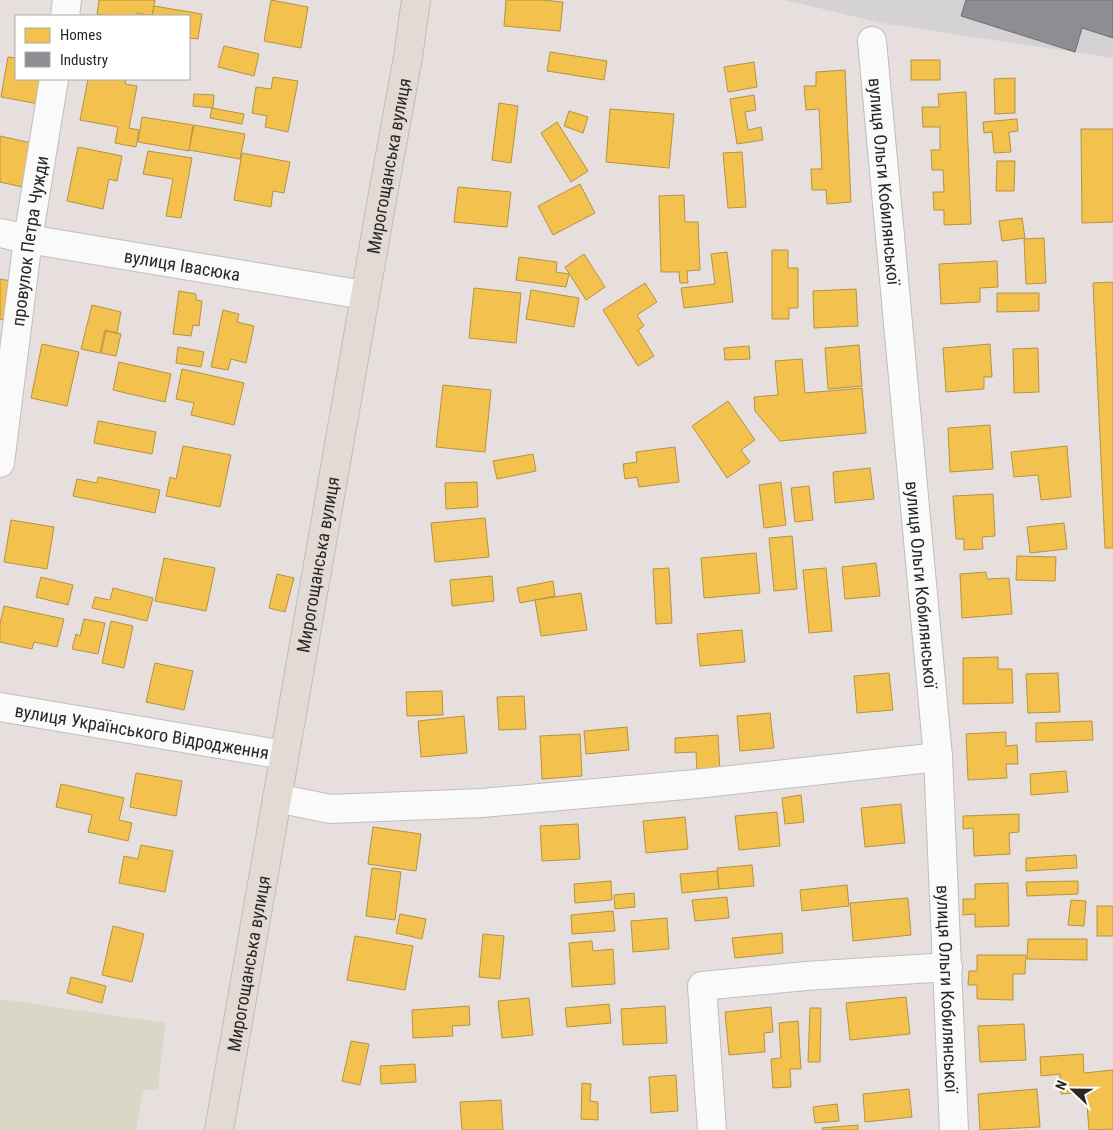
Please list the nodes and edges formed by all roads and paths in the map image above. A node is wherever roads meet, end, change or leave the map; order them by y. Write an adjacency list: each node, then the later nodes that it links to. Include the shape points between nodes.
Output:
1 (67, 0): 3 (street)
2 (416, 0): 8 (main road, Мирогощанська вулиця)
3 (65, 15)
4 (872, 40): 12 (street, вулиця Ольги Кобилянської)
5 (54, 80): 7 (street, провулок Петра Чужди)
6 (0, 233): 7 (street, вулиця Івасюка)
7 (28, 239): 8 (street, вулиця Івасюка); 9 (street, провулок Петра Чужди)
8 (364, 295): 11 (main road, Мирогощанська вулиця)
9 (0, 463)
10 (0, 707): 11 (street, вулиця Українського Відродження)
11 (284, 755): 13 (main road, Мирогощанська вулиця)
12 (938, 757): 13 (street, via 696,784 482,803 330,809); 14 (street, вулиця Ольги Кобилянської)
13 (277, 798): 15 (main road, Мирогощанська вулиця)
14 (948, 968): 16 (street, via 702,986); 17 (street, вулиця Ольги Кобилянської)
15 (219, 1130)
16 (712, 1130)
17 (954, 1130)

